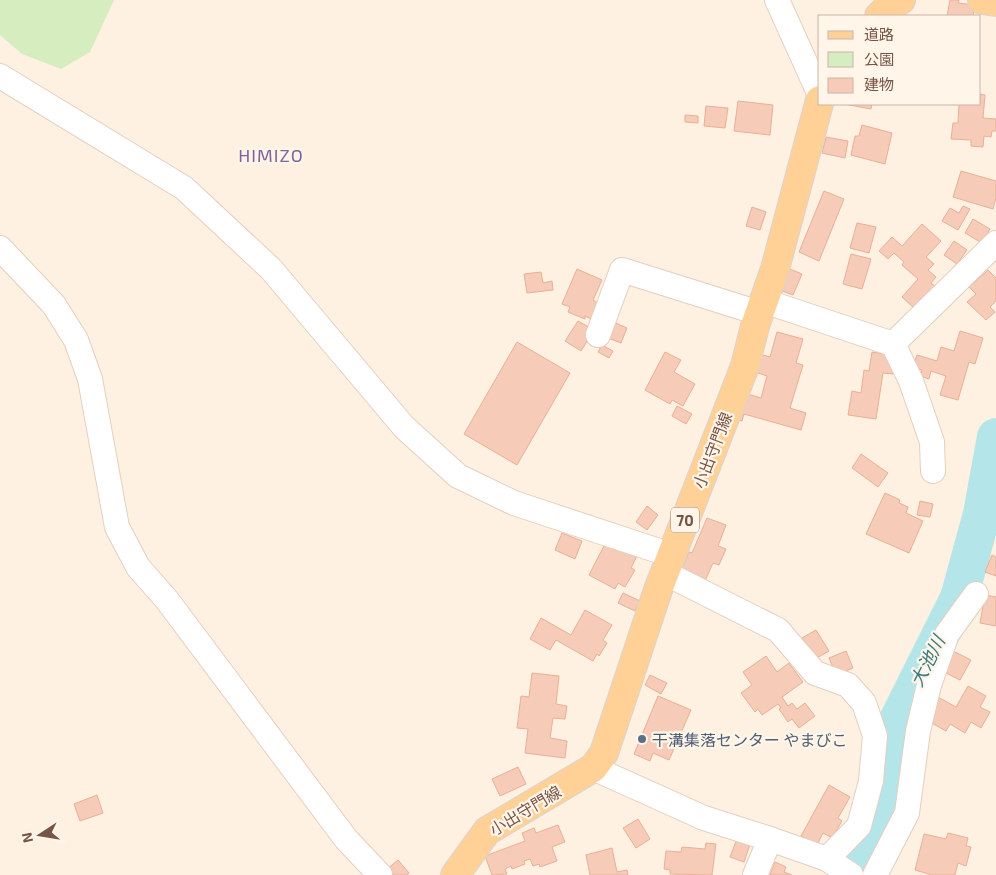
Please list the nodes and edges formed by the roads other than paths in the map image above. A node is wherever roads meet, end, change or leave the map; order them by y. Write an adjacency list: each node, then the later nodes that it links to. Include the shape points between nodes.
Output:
1 (777, 0): 7 (street)
2 (901, 0): 5 (main road)
3 (982, 0): 4 (main road)
4 (996, 2)
5 (880, 15)
6 (0, 76): 15 (street, via 184,188 271,269 404,427 458,476 514,503)
7 (818, 91)
8 (819, 105): 11 (main road, 小出守門線 / 70)
9 (996, 243): 13 (street)
10 (0, 248): 20 (street, via 54,305 76,340 90,378 118,527 138,566 346,839)
11 (761, 307): 12 (street, via 622,270); 13 (street); 15 (main road, 小出守門線 / 70, via 745,366)
12 (598, 336)
13 (893, 344): 14 (street, via 911,381 932,442)
14 (933, 471)
15 (668, 564): 17 (main road, 小出守門線 / 70, via 604,753); 19 (street, via 778,630 815,673 848,685 864,703 875,736 871,781 859,826)
16 (976, 594): 24 (street, via 947,634 929,685 918,732 907,813)
17 (593, 768): 18 (street, via 704,818); 21 (main road, 小出守門線 / 70, via 486,831)
18 (770, 838): 19 (street); 22 (street)
19 (827, 859): 23 (street)
20 (380, 875)
21 (455, 875)
22 (756, 875)
23 (850, 875)
24 (875, 875)

